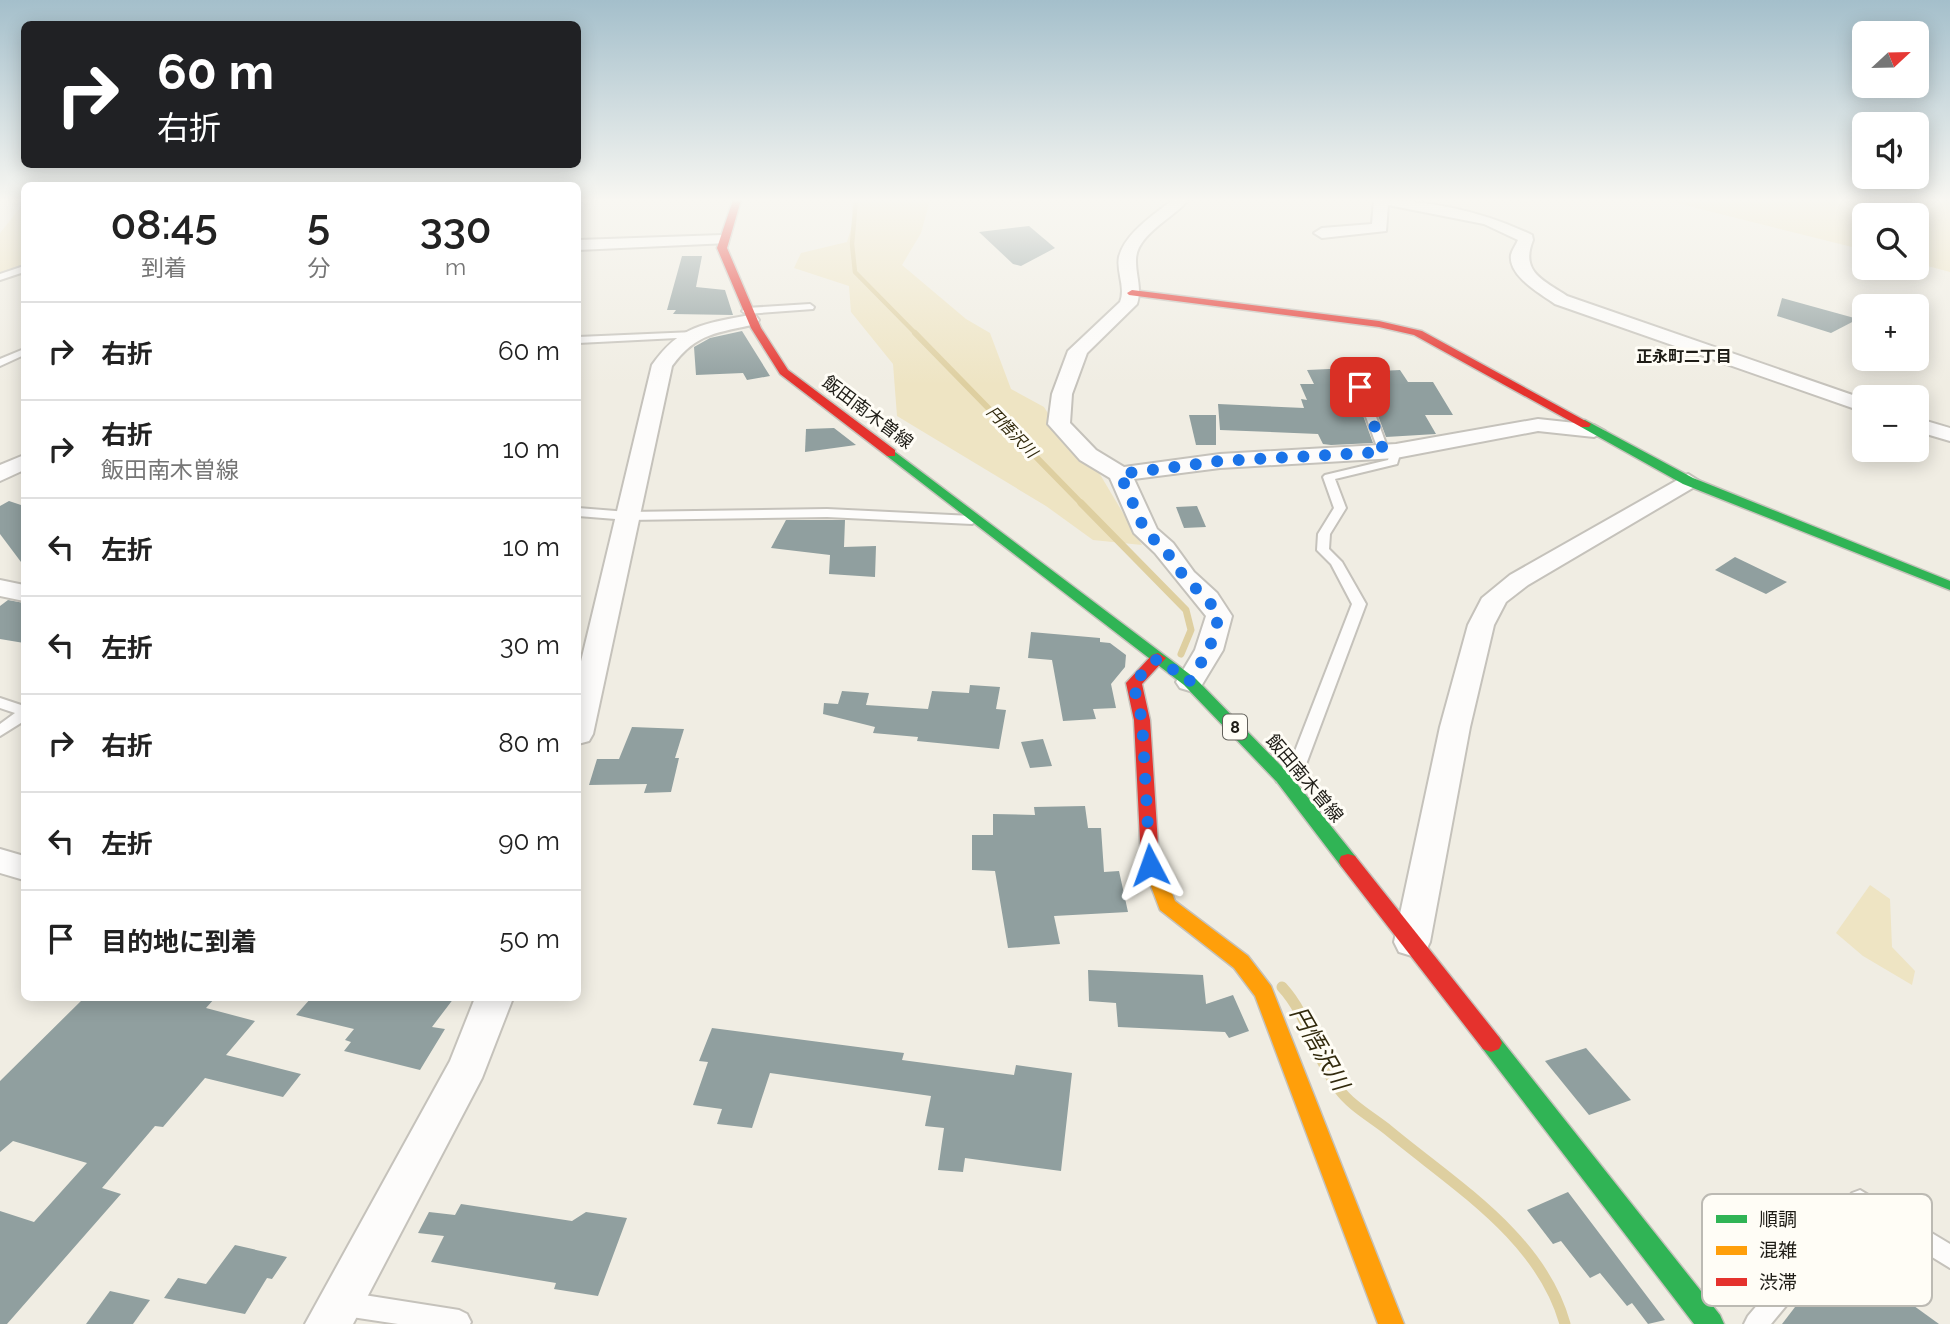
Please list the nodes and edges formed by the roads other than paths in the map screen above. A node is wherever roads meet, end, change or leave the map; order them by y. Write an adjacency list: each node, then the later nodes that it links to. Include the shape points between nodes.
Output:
1 (729, 262): 8 (main road, 飯田南木曽線 / 8)
2 (1128, 262): 6 (street)
3 (1520, 262): 14 (street, via 1537,283 1583,310)
4 (21, 270): 5 (lane)
5 (0, 277)
6 (1132, 293): 16 (main road, via 1418,333); 19 (street, via 1128,304 1078,351 1058,411 1059,424 1074,442)
7 (810, 307): 8 (lane)
8 (748, 316): 9 (street); 23 (main road, 飯田南木曽線 / 8, via 785,372)
9 (694, 335): 10 (lane); 22 (street, via 681,341 662,365)
10 (581, 340)
11 (21, 353): 12 (lane)
12 (0, 363)
13 (1360, 387): 18 (lane)
14 (1852, 401)
15 (1929, 428): 17 (street)
16 (1594, 431): 18 (street, via 1538,425); 20 (main road)
17 (1950, 435)
18 (1390, 451): 19 (street, via 1220,461); 34 (lane, via 1393,462 1329,477 1340,508 1324,534 1323,550 1336,562 1359,604 1297,767)
19 (1120, 474): 28 (street, via 1146,533 1164,548 1219,616 1209,650)
20 (1688, 481): 24 (main road); 35 (street, via 1495,598 1481,625 1455,727)
21 (581, 512): 22 (lane)
22 (628, 516): 23 (lane, via 827,513); 29 (street)
23 (980, 520): 27 (main road, 飯田南木曽線 / 8)
24 (1950, 586)
25 (0, 588): 26 (street)
26 (21, 592)
27 (1158, 658): 28 (main road, 飯田南木曽線 / 8); 42 (main road, via 1133,683 1142,720 1150,865 1167,905 1241,962 1264,992)
28 (1189, 682): 34 (main road, 飯田南木曽線 / 8)
29 (583, 691)
30 (0, 703): 31 (lane)
31 (21, 712)
32 (21, 715): 33 (lane)
33 (0, 731)
34 (1283, 778): 35 (main road, 飯田南木曽線 / 8)
35 (1412, 942): 43 (main road, 飯田南木曽線 / 8)
36 (493, 1001): 40 (street, via 468,1066)
37 (1932, 1246): 38 (lane)
38 (1950, 1257)
39 (1771, 1306): 44 (lane)
40 (334, 1313): 41 (lane)
41 (459, 1322)
42 (1391, 1324)
43 (1711, 1324)
44 (1756, 1324)

